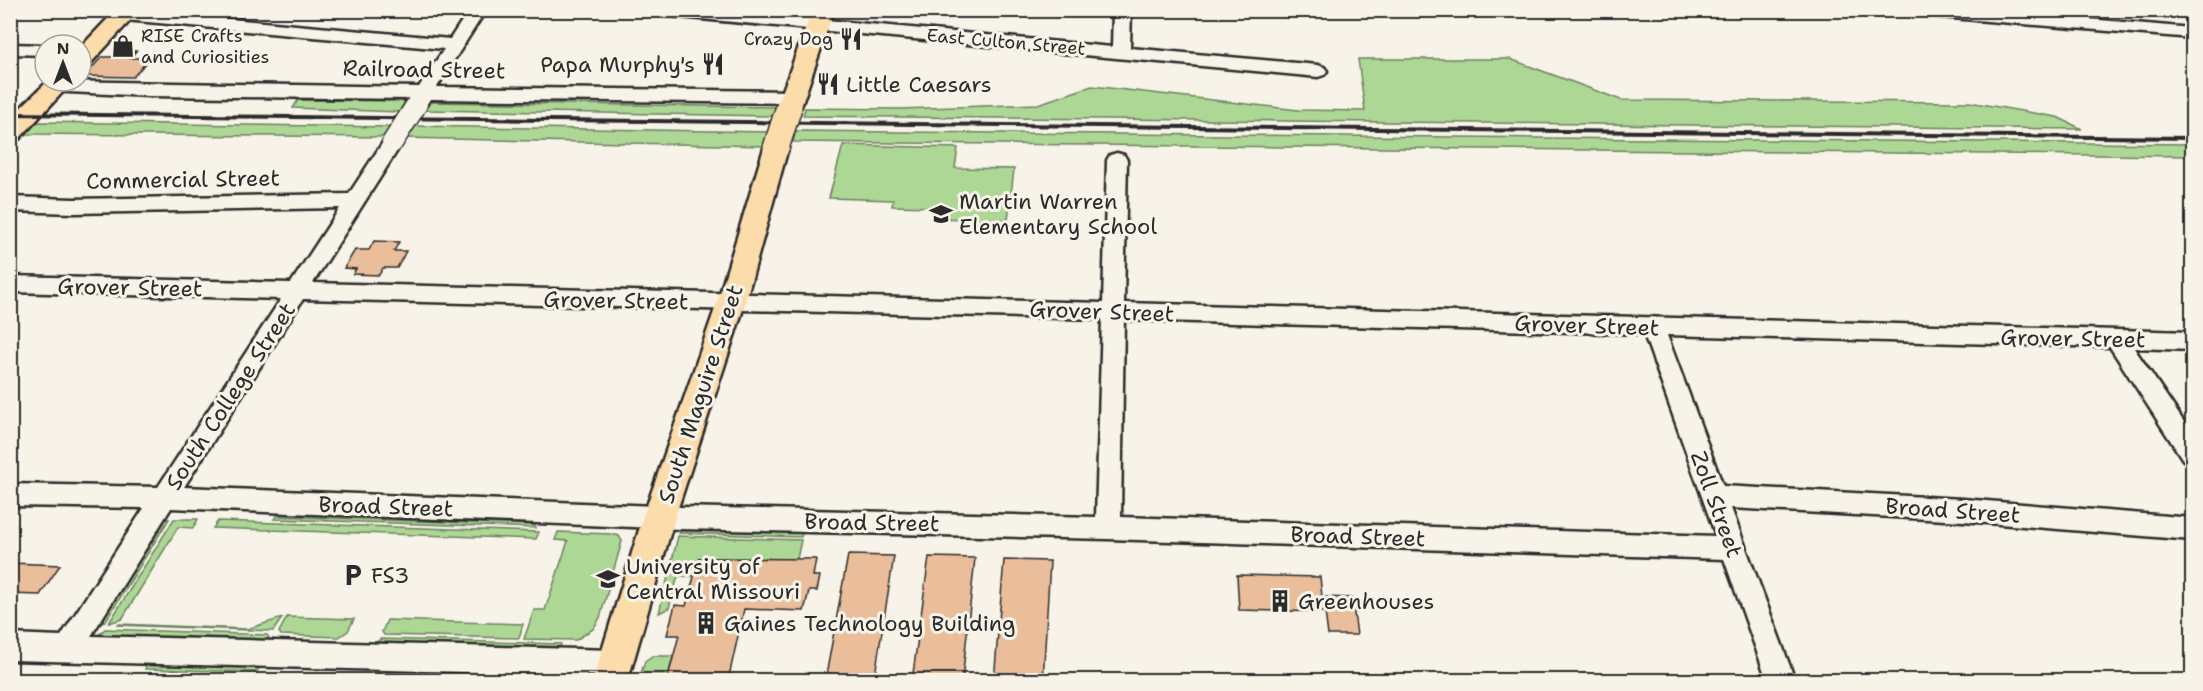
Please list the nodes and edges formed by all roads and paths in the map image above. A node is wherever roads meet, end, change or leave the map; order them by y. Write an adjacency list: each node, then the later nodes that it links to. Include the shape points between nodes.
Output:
1 (478, 10): 9 (street, South College Street)
2 (658, 10): 6 (street, East Culton Street)
3 (1122, 10): 12 (street)
4 (1916, 10): 7 (street)
5 (127, 13): 8 (main road); 9 (street)
6 (821, 18): 12 (street, East Culton Street); 17 (main road, South Maguire Street)
7 (2193, 33)
8 (93, 45)
9 (456, 45): 16 (street, South College Street)
10 (10, 49): 11 (street)
11 (33, 50)
12 (1121, 52): 13 (street, East Culton Street)
13 (1318, 71)
14 (93, 86): 16 (street, Railroad Street)
15 (49, 93): 18 (main road)
16 (420, 98): 17 (street, Railroad Street); 20 (street, South College Street, bridge)
17 (791, 102): 24 (main road, South Maguire Street, bridge)
18 (10, 133)
19 (1117, 160): 25 (street)
20 (356, 201): 21 (street, Commercial Street); 23 (street, South College Street)
21 (10, 204)
22 (10, 285): 23 (street, Grover Street)
23 (299, 291): 24 (street, Grover Street); 32 (street, South College Street)
24 (730, 303): 25 (street, Grover Street); 33 (main road, South Maguire Street)
25 (1113, 311): 26 (street, Grover Street); 34 (street)
26 (1653, 327): 27 (street, Grover Street); 31 (street, Zoll Street)
27 (2117, 340): 28 (street, Grover Street); 29 (street)
28 (2193, 341)
29 (2193, 453)
30 (10, 495): 32 (street, Broad Street)
31 (1713, 496): 35 (street, Broad Street, via 1963,510); 36 (street, Zoll Street)
32 (163, 498): 33 (street, Broad Street); 38 (street, South College Street)
33 (659, 517): 34 (street, Broad Street); 39 (main road, South Maguire Street)
34 (1108, 528): 36 (street, Broad Street)
35 (2193, 529)
36 (1733, 548): 40 (street, Zoll Street)
37 (10, 647): 38 (street)
38 (68, 648): 39 (street)
39 (612, 672)
40 (1781, 681)

